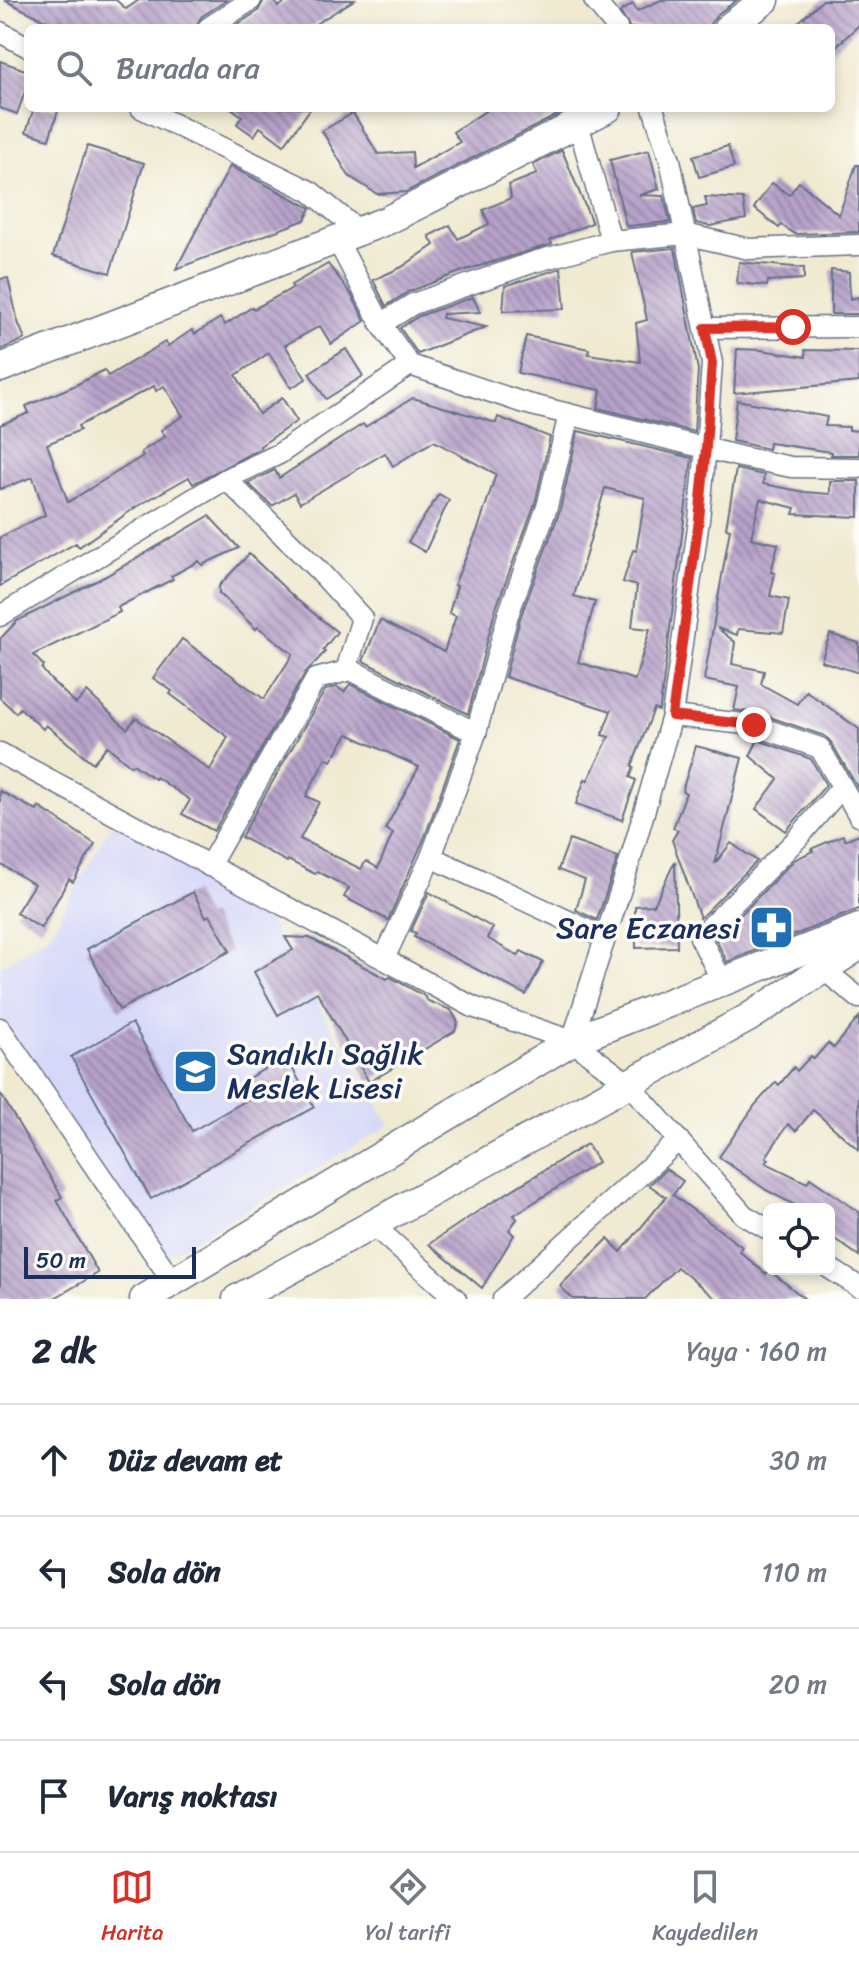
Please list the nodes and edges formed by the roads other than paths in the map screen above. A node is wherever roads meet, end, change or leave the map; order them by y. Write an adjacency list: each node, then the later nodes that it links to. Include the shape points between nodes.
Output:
1 (251, 0): 4 (street)
2 (594, 0): 5 (street)
3 (765, 0): 6 (street)
4 (214, 24)
5 (614, 24)
6 (733, 24)
7 (0, 32): 8 (street)
8 (24, 45)
9 (149, 112): 14 (street, via 310,191)
10 (600, 112): 12 (street)
11 (654, 112): 13 (street)
12 (578, 123): 14 (street, via 388,220); 15 (street)
13 (685, 234): 15 (street); 16 (street, via 749,249); 19 (street)
14 (348, 235): 17 (street); 21 (street)
15 (611, 241): 17 (street, via 413,304)
16 (859, 245)
17 (381, 324): 20 (street)
18 (859, 327): 19 (street)
19 (705, 328): 23 (street, via 712,363)
20 (410, 365): 22 (street); 25 (street, via 279,454)
21 (0, 368)
22 (569, 414): 23 (street); 29 (street, via 547,507 508,615)
23 (706, 448): 24 (street, via 791,467); 28 (street)
24 (859, 468)
25 (226, 479): 26 (street); 27 (street, via 362,618)
26 (0, 616)
27 (346, 671): 29 (street); 34 (street, via 316,679)
28 (672, 716): 31 (street, via 754,725 820,748); 36 (street)
29 (476, 733): 33 (street)
30 (0, 753): 34 (street)
31 (842, 787): 32 (street); 40 (street, via 700,937)
32 (859, 816)
33 (431, 857): 36 (street); 38 (street)
34 (209, 866): 38 (street)
35 (859, 928): 40 (street)
36 (605, 938): 43 (street)
37 (859, 946): 39 (street)
38 (384, 959): 43 (street, via 473,1007)
39 (824, 970): 41 (street); 44 (street)
40 (722, 981): 43 (street)
41 (859, 998)
42 (0, 1028): 49 (street)
43 (572, 1041): 44 (street); 49 (street)
44 (629, 1084): 45 (street); 46 (street)
45 (679, 1140): 47 (street, via 744,1215); 54 (street)
46 (373, 1225): 52 (street); 53 (street)
47 (763, 1226)
48 (835, 1272): 50 (street)
49 (174, 1283): 51 (street)
50 (859, 1287)
51 (144, 1299)
52 (237, 1299)
53 (456, 1299)
54 (503, 1299)

